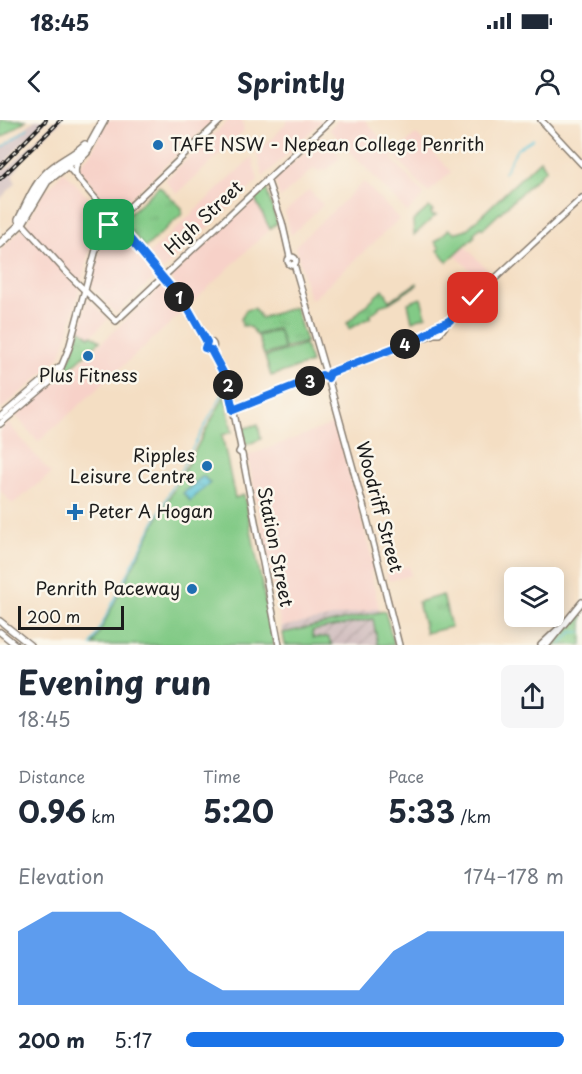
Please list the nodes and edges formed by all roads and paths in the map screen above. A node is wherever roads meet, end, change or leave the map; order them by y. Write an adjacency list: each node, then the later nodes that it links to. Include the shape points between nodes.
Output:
1 (102, 120): 5 (highway); 6 (highway, via 86,145)
2 (221, 120): 11 (street)
3 (330, 120): 9 (street, High Street)
4 (541, 120): 7 (street)
5 (93, 141): 6 (highway, via 81,156); 8 (street, via 75,166)
6 (65, 163): 8 (street); 12 (highway, via 46,181)
7 (582, 164)
8 (78, 179): 11 (street)
9 (267, 179): 15 (street, High Street); 18 (street, Woodriff Street, via 282,222 288,263 294,264)
10 (582, 198): 18 (street, via 436,331)
11 (114, 220): 15 (street); 16 (street, via 98,238)
12 (20, 221): 13 (highway); 14 (highway); 16 (street)
13 (0, 239)
14 (0, 244)
15 (163, 277): 16 (street, High Street, via 115,321); 19 (street, Station Street, via 189,308 207,342 205,348 211,350 226,378)
16 (84, 289): 17 (street)
17 (62, 364): 20 (street); 21 (street, via 50,382)
18 (326, 374): 19 (street); 29 (street, Woodriff Street)
19 (233, 410): 28 (street, Station Street)
20 (0, 417)
21 (0, 424)
22 (581, 604): 24 (street)
23 (0, 621): 27 (street)
24 (558, 629): 30 (street); 31 (street)
25 (0, 632): 26 (street)
26 (16, 645)
27 (30, 645)
28 (279, 645)
29 (399, 645)
30 (541, 645)
31 (547, 645)

